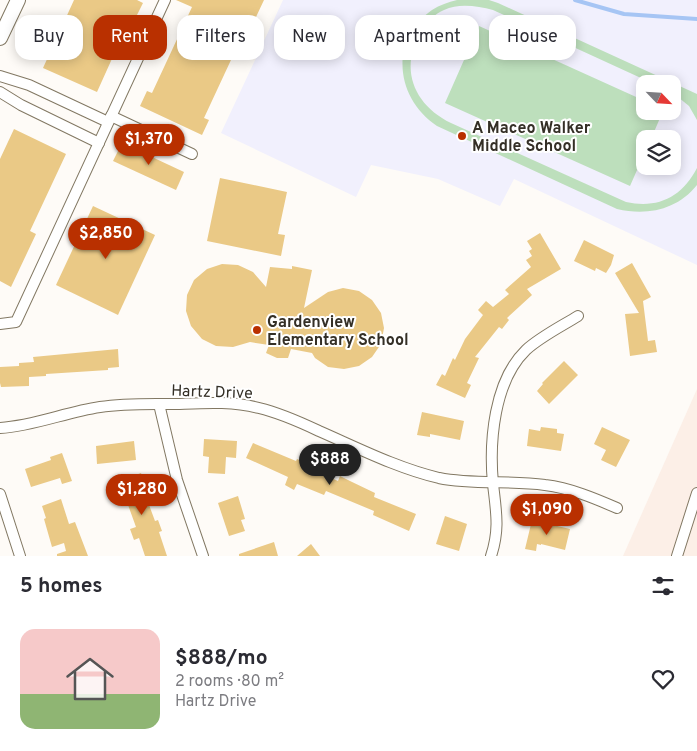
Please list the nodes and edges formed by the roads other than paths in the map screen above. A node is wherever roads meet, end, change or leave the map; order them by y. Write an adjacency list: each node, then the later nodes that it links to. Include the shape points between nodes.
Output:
1 (18, 0): 3 (main road)
2 (165, 0): 6 (street)
3 (0, 38)
4 (0, 76): 6 (street)
5 (0, 92): 7 (street)
6 (110, 119): 7 (street); 8 (street)
7 (99, 142): 10 (street, via 16,322)
8 (192, 154)
9 (578, 316): 13 (street, via 528,348 507,377 495,418)
10 (0, 324)
11 (159, 404): 12 (street, Hartz Drive, via 100,407); 13 (street, Hartz Drive, via 222,403 260,408 406,468 442,478); 18 (street, via 177,480)
12 (0, 428)
13 (493, 482): 16 (street, Hartz Drive, via 562,488); 19 (street, via 498,531)
14 (697, 493): 20 (street)
15 (0, 494): 17 (street)
16 (617, 508)
17 (20, 556)
18 (203, 556)
19 (491, 556)
20 (677, 556)

